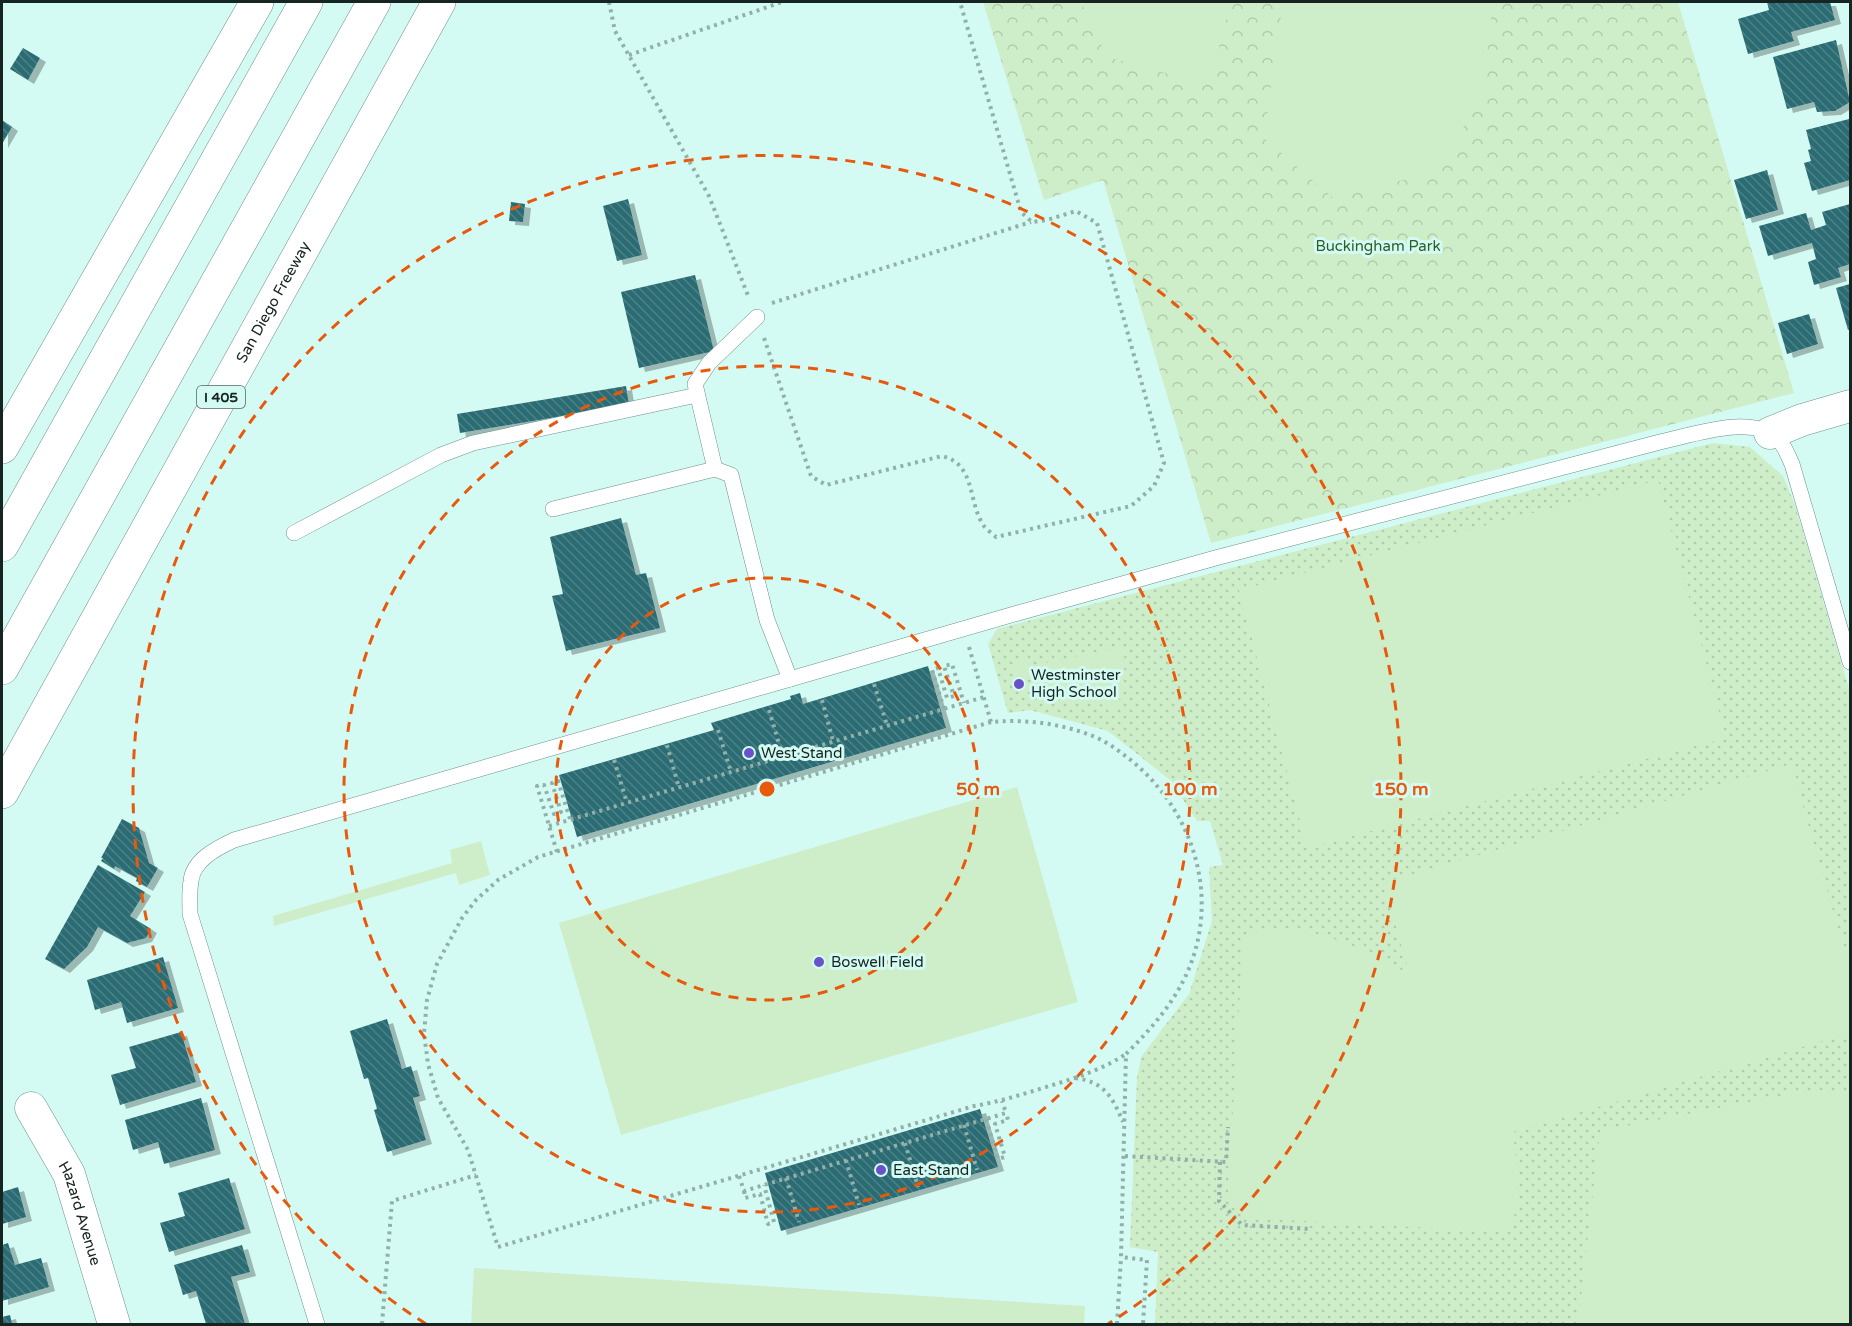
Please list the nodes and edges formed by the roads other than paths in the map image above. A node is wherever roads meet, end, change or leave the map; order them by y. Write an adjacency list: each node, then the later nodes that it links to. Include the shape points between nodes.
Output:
1 (257, 2): 9 (highway)
2 (306, 2): 13 (highway)
3 (374, 2): 15 (highway)
4 (439, 2): 17 (highway, San Diego Freeway / I 405)
5 (755, 313): 6 (lane, via 709,363 695,384)
6 (697, 395): 10 (lane); 12 (lane, via 473,443 441,455)
7 (1851, 406): 8 (street)
8 (1770, 433): 14 (lane, via 1781,443 1792,464); 16 (lane, via 1756,427 1734,426 1660,442 1208,560)
9 (2, 447)
10 (715, 469): 11 (lane); 16 (lane, via 731,475 767,620)
11 (553, 509)
12 (294, 532)
13 (2, 545)
14 (1851, 662)
15 (2, 668)
16 (790, 679): 20 (lane, via 234,840 199,863 190,878 190,914)
17 (2, 792)
18 (31, 1108): 19 (street, Hazard Avenue, via 69,1174)
19 (114, 1324)
20 (317, 1324)

